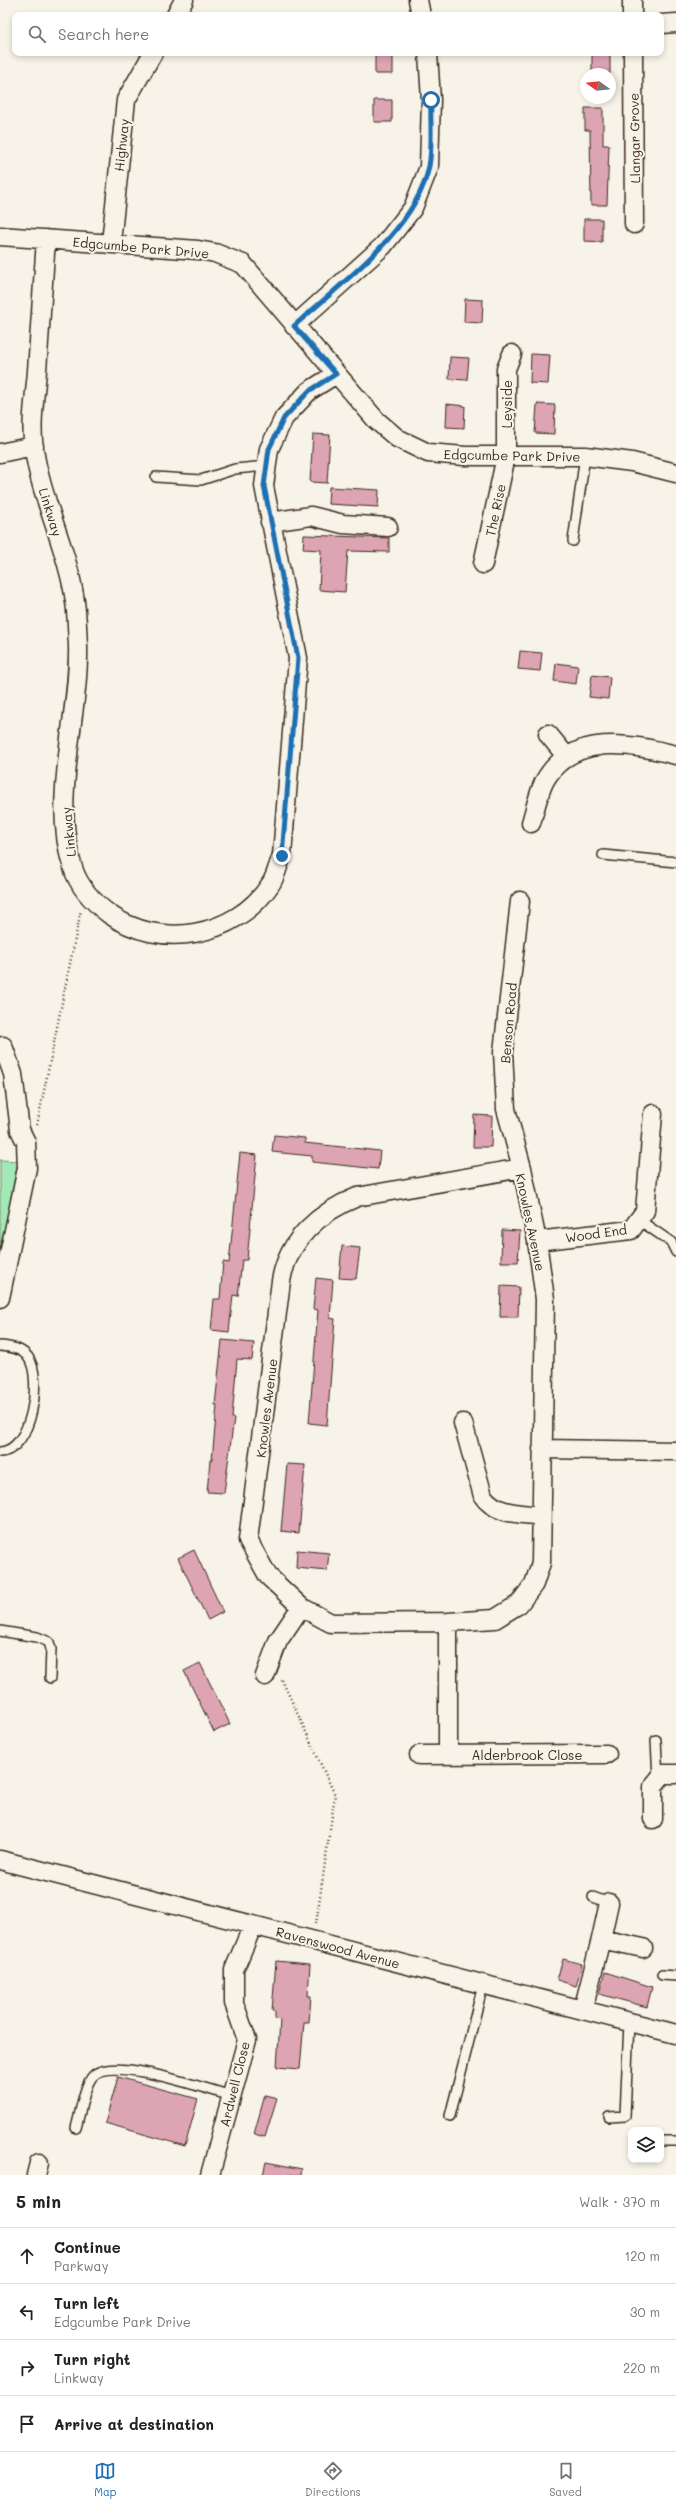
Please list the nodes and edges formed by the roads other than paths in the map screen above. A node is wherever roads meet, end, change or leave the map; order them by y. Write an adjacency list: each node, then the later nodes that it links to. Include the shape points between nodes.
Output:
1 (184, 0): 4 (street)
2 (418, 0): 5 (street)
3 (632, 0): 6 (street)
4 (178, 12)
5 (420, 12)
6 (632, 12)
7 (676, 23): 8 (street)
8 (664, 24)
9 (151, 56): 15 (street, Highway, via 126,100)
10 (428, 56): 16 (street, via 431,100 429,166 413,208 383,246)
11 (633, 56): 12 (street, Llangar Grove)
12 (634, 224)
13 (0, 236): 14 (street, Edgcumbe Park Drive)
14 (46, 239): 15 (street, Edgcumbe Park Drive); 19 (street, Linkway)
15 (111, 243): 16 (street, Edgcumbe Park Drive, via 198,250 232,259 243,264)
16 (294, 326): 18 (street, Edgcumbe Park Drive)
17 (512, 354): 21 (street, Leyside, via 506,369)
18 (336, 374): 21 (street, Edgcumbe Park Drive, via 376,420 397,438 428,453); 23 (street, Linkway, via 309,391 284,418 269,449)
19 (34, 446): 20 (street); 26 (street, Linkway, via 38,472 74,595 78,647 65,811 73,869 85,891 100,907 123,924 142,932 165,936 212,930 231,922 249,909 272,884 282,856 298,658)
20 (0, 453)
21 (506, 456): 22 (street, Edgcumbe Park Drive); 29 (street, The Rise)
22 (585, 456): 24 (street, Edgcumbe Park Drive, via 632,462); 28 (lane)
23 (267, 466): 25 (lane, via 235,469 201,480); 26 (street, Linkway, via 264,486)
24 (676, 473)
25 (156, 477)
26 (270, 522): 27 (street, via 310,516 343,524)
27 (388, 527)
28 (573, 541)
29 (483, 564)
30 (548, 734): 32 (street)
31 (676, 755): 32 (street, via 619,744 584,747)
32 (566, 756): 33 (street, via 545,780)
33 (531, 823)
34 (603, 855): 35 (lane)
35 (676, 862)
36 (520, 901): 39 (street, Benson Road, via 503,1052 506,1109)
37 (3, 1046): 43 (street, via 13,1074 20,1130 26,1142 28,1168)
38 (653, 1114): 40 (street, Wood End, via 645,1211)
39 (522, 1168): 41 (street, Knowles Avenue); 50 (street, Knowles Avenue, via 357,1197 338,1204 320,1216 294,1245 285,1263 281,1281 248,1540 268,1576)
40 (639, 1220): 41 (street, Wood End, via 632,1230); 42 (lane, via 671,1242)
41 (537, 1241): 46 (street, Knowles Avenue, via 545,1299)
42 (676, 1252)
43 (0, 1298)
44 (0, 1346): 48 (lane, via 17,1349 28,1357 33,1369 34,1398 23,1436 14,1446)
45 (463, 1423): 49 (street, via 483,1496 487,1502 502,1511)
46 (542, 1449): 47 (street); 49 (street, Knowles Avenue)
47 (676, 1450)
48 (0, 1452)
49 (541, 1516): 51 (street, Knowles Avenue, via 541,1563 534,1584 519,1604 495,1619)
50 (301, 1607): 51 (street, Knowles Avenue, via 331,1623); 53 (street, via 278,1641)
51 (448, 1622): 56 (street)
52 (0, 1631): 54 (lane, via 37,1637 49,1642)
53 (265, 1676)
54 (50, 1678)
55 (656, 1740): 60 (lane)
56 (448, 1754): 57 (street, Alderbrook Close); 58 (street, Alderbrook Close)
57 (607, 1754)
58 (419, 1755)
59 (676, 1774): 60 (street, via 664,1774)
60 (658, 1780): 61 (street, via 653,1786)
61 (653, 1819)
62 (0, 1860): 65 (street, Ravenswood Avenue)
63 (593, 1897): 64 (lane)
64 (609, 1903): 66 (street)
65 (253, 1925): 70 (street, Ravenswood Avenue); 74 (street, Ardwell Close, via 234,1970 234,2002 247,2040)
66 (601, 1939): 67 (street); 71 (street)
67 (643, 1948)
68 (662, 1975): 69 (lane)
69 (676, 1976)
70 (483, 1984): 71 (street, Ravenswood Avenue); 75 (lane)
71 (583, 2010): 72 (street, Ravenswood Avenue)
72 (629, 2022): 73 (street, Ravenswood Avenue); 76 (lane, via 625,2116)
73 (676, 2034)
74 (232, 2096): 77 (lane, via 132,2069 113,2068 97,2073 88,2083); 80 (street, Ardwell Close)
75 (450, 2116)
76 (609, 2117)
77 (76, 2128)
78 (664, 2141): 79 (lane)
79 (676, 2141)
80 (210, 2175)

